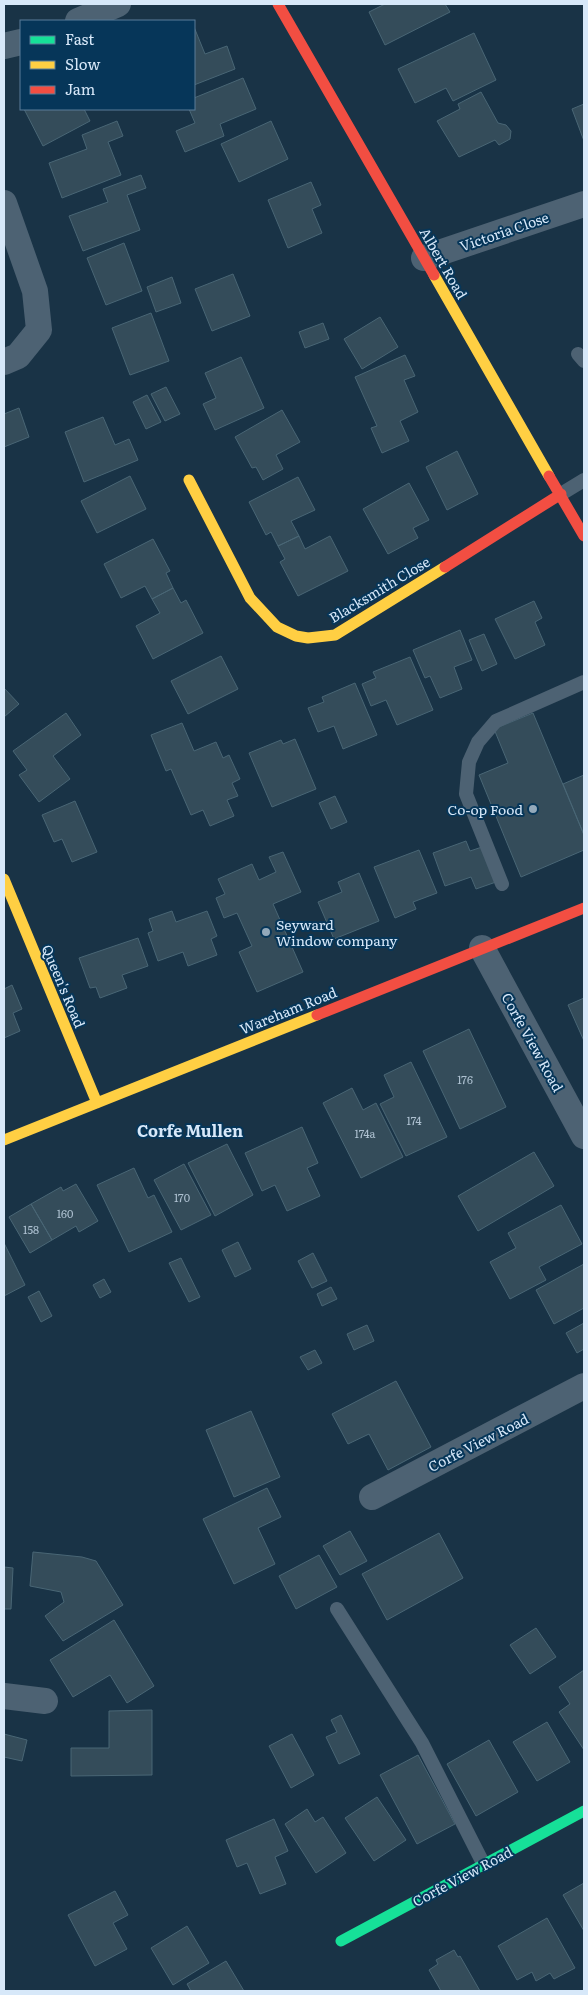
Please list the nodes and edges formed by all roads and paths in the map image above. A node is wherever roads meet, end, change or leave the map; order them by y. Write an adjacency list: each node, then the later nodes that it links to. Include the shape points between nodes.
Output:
1 (118, 4): 3 (street)
2 (278, 4): 8 (street, Albert Road)
3 (80, 20)
4 (20, 42): 5 (street)
5 (4, 46)
6 (4, 203): 9 (street, via 35,291 39,330 18,356)
7 (584, 204): 8 (street, Victoria Close)
8 (424, 258): 12 (street, Albert Road)
9 (4, 362)
10 (189, 480): 12 (street, Blacksmith Close, via 250,598 262,614 286,632 300,638 315,639 335,635)
11 (584, 480): 12 (lane)
12 (561, 494): 13 (street, Albert Road)
13 (584, 536)
14 (584, 682): 16 (lane, via 496,721 478,742 468,762 466,794)
15 (4, 879): 19 (street, Queen's Road)
16 (502, 884)
17 (584, 908): 18 (street, Wareham Road)
18 (482, 948): 19 (street, Wareham Road); 20 (street, Corfe View Road)
19 (97, 1103): 21 (street, Wareham Road)
20 (584, 1136)
21 (4, 1140)
22 (584, 1386): 23 (street, Corfe View Road)
23 (372, 1497)
24 (337, 1609): 28 (lane, via 422,1743)
25 (4, 1696): 26 (street)
26 (45, 1701)
27 (584, 1811): 28 (street, Corfe View Road)
28 (484, 1864): 29 (street, Corfe View Road)
29 (341, 1941)

